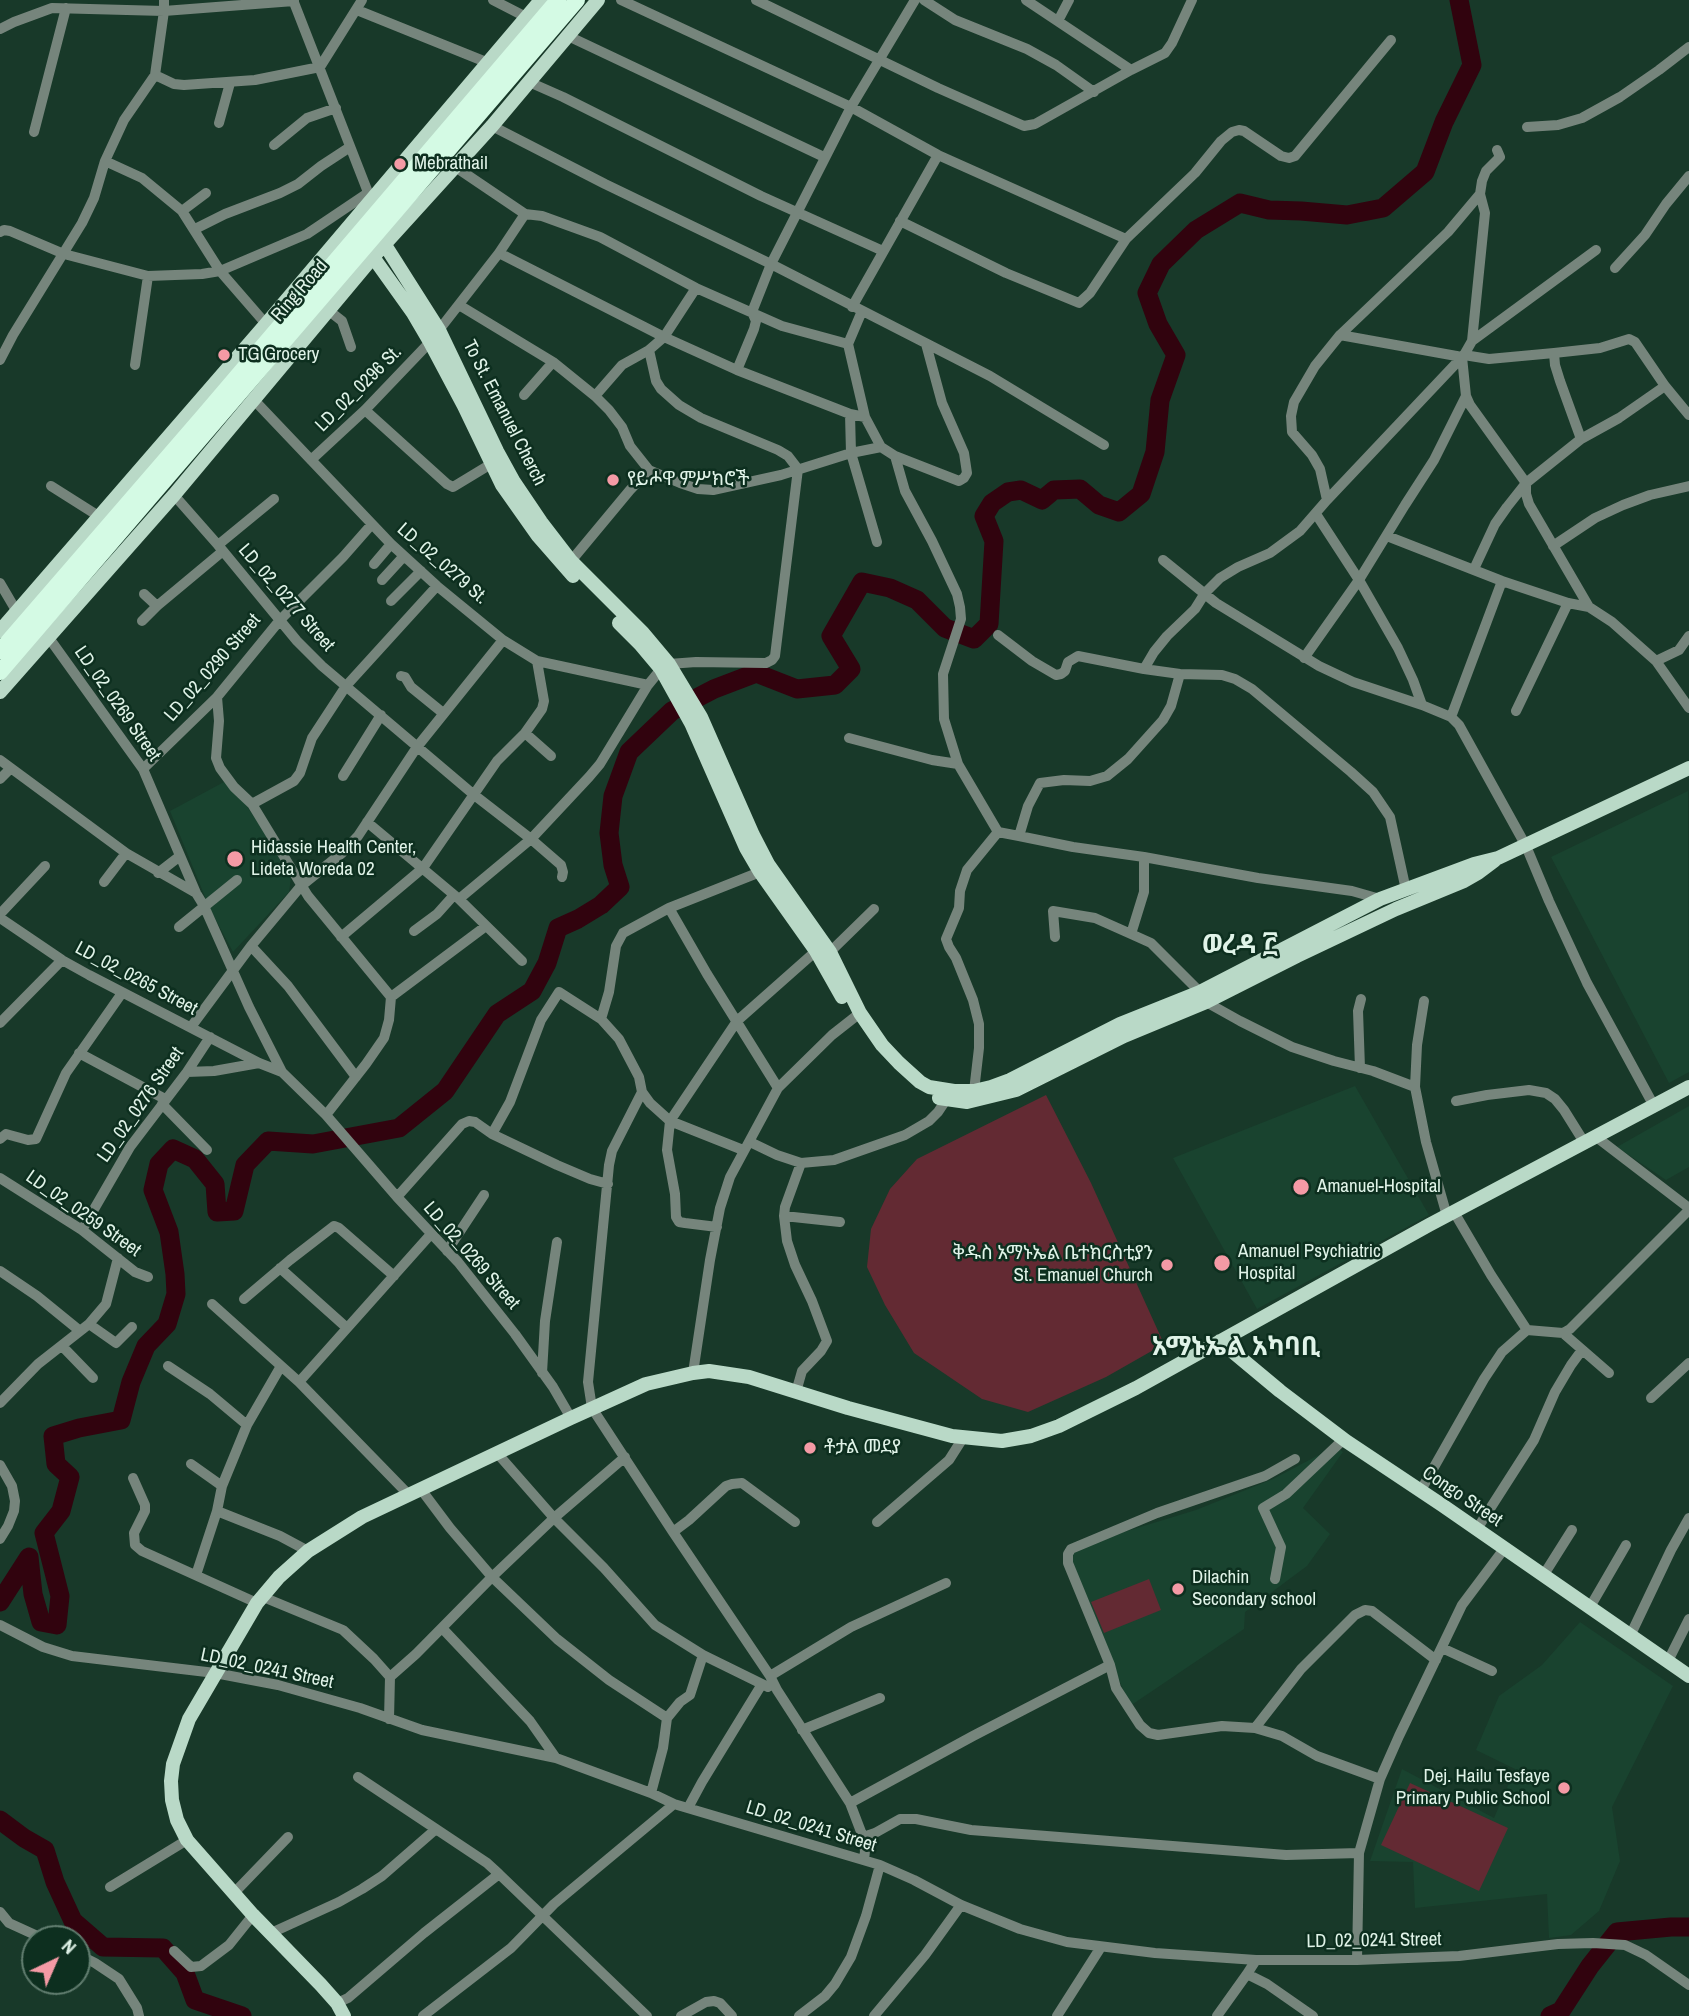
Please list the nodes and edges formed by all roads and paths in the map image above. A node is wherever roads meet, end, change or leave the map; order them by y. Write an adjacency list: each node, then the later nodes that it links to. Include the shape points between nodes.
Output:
1 (493, 0): 18 (street)
2 (541, 0): 18 (main road)
3 (558, 0): 144 (highway, Ring Road)
4 (577, 0): 150 (highway, Ring Road)
5 (598, 0): 21 (main road)
6 (621, 0): 32 (street)
7 (755, 0): 24 (street)
8 (915, 0): 24 (street)
9 (924, 0): 31 (street, via 955,20 1027,49)
10 (1026, 0): 19 (street)
11 (1069, 0): 19 (street)
12 (1192, 0): 27 (street, via 1165,52)
13 (293, 1): 16 (street); 26 (street)
14 (51, 4): 17 (street); 20 (street)
15 (359, 5): 25 (street); 26 (street)
16 (164, 6): 17 (street); 28 (street)
17 (66, 8): 37 (street)
18 (526, 17): 25 (main road)
19 (1058, 21): 27 (street)
20 (0, 29)
21 (568, 36): 29 (main road); 42 (street)
22 (1391, 40): 55 (street, via 1295,156 1281,156 1244,131 1232,132)
23 (1689, 47): 36 (street, via 1620,97 1582,118)
24 (879, 59): 31 (street, via 1024,126); 32 (street)
25 (486, 62): 48 (main road)
26 (320, 67): 30 (street); 33 (street)
27 (1131, 70): 31 (street)
28 (155, 75): 30 (street, via 174,84); 43 (street, via 124,120)
29 (528, 82): 35 (main road); 50 (street)
30 (230, 83): 34 (street)
31 (1094, 92)
32 (851, 107): 41 (street); 42 (street)
33 (336, 108): 38 (street, via 306,118); 39 (street)
34 (219, 123)
35 (492, 126): 44 (main road); 62 (street)
36 (1527, 127)
37 (34, 132)
38 (274, 145)
39 (350, 147): 48 (street); 53 (street, via 280,194)
40 (1497, 150): 47 (street, via 1500,157 1486,171)
41 (938, 155): 52 (street); 55 (street)
42 (824, 157): 50 (street)
43 (105, 161): 49 (street, via 142,178); 60 (street, via 88,211)
44 (454, 166): 51 (street); 56 (main road)
45 (1689, 176): 63 (street)
46 (206, 193): 49 (street)
47 (1480, 194): 73 (street, via 1448,232); 75 (street, via 1485,213)
48 (370, 197): 64 (street, via 307,233); 71 (main road)
49 (182, 211): 53 (street)
50 (796, 213): 58 (street); 62 (street)
51 (525, 214): 59 (street); 66 (street, via 600,237)
52 (900, 221): 55 (street, via 1079,303); 58 (street)
53 (195, 229): 64 (street)
54 (0, 232): 60 (street, via 10,231)
55 (1126, 239)
56 (384, 245): 61 (main road); 72 (main road, To St. Emanuel Cherch)
57 (1596, 250): 75 (street)
58 (883, 251): 68 (street)
59 (499, 253): 67 (street); 74 (street)
60 (64, 254): 65 (street); 83 (street)
61 (373, 257): 69 (main road); 76 (main road, To St. Emanuel Cherch)
62 (771, 264): 68 (street); 70 (street)
63 (1615, 268)
64 (220, 271): 65 (street); 71 (street)
65 (148, 276): 85 (street)
66 (696, 288): 70 (street); 74 (street)
67 (459, 305): 72 (street); 84 (street)
68 (857, 309): 77 (street); 78 (street)
69 (328, 310): 79 (street, via 342,321); 91 (main road)
70 (752, 312): 77 (street, via 782,326); 86 (street, via 754,329)
71 (266, 324): 112 (main road)
72 (439, 330): 121 (main road, To St. Emanuel Cherch, via 514,482)
73 (1340, 335): 82 (street); 110 (street, via 1315,366 1294,402 1292,416 1292,432 1320,469)
74 (664, 337): 80 (street); 86 (street)
75 (1472, 341): 82 (street)
76 (430, 342): 92 (street, LD_02_0296 St.); 102 (main road, To St. Emanuel Cherch)
77 (848, 344): 95 (street)
78 (926, 344): 97 (street, via 1011,387); 100 (street, via 967,472 959,481)
79 (351, 347)
80 (649, 350): 89 (street, via 622,365); 103 (street, via 656,381 679,405 778,450)
81 (1554, 353): 82 (street, via 1489,359); 87 (street, via 1632,340); 96 (street)
82 (1463, 356): 90 (street); 110 (street)
83 (0, 360)
84 (553, 362): 88 (street); 89 (street)
85 (135, 365)
86 (737, 370): 93 (street)
87 (1665, 386): 94 (street); 96 (street)
88 (524, 395)
89 (595, 396): 104 (street, via 622,426)
90 (1466, 396): 105 (street); 114 (street, via 1434,460)
91 (255, 401): 101 (street, LD_02_0279 St.); 108 (main road)
92 (365, 410): 101 (street, LD_02_0296 St.); 102 (street, via 447,484 458,485)
93 (850, 414): 95 (street); 99 (street)
94 (1689, 415)
95 (865, 417): 98 (street)
96 (1581, 439): 105 (street)
97 (1104, 445)
98 (881, 447): 99 (street); 100 (street)
99 (851, 453): 103 (street); 115 (street)
100 (894, 456): 169 (street, via 905,491 957,594 961,619 943,674 943,688 944,719)
101 (311, 460): 113 (street, LD_02_0279 St.)
102 (491, 464): 148 (main road, To St. Emanuel Cherch, via 563,567)
103 (798, 469): 104 (street, via 713,491); 148 (street, via 775,656 766,663 696,662)
104 (649, 470): 121 (street)
105 (1527, 483): 117 (street, via 1529,504); 123 (street, via 1495,524)
106 (51, 486): 112 (street)
107 (1689, 486): 117 (street, via 1650,495 1595,517)
108 (174, 495): 118 (street, LD_02_0277 Street); 142 (main road)
109 (274, 499): 118 (street)
110 (1327, 500): 111 (street)
111 (1316, 514): 126 (street); 130 (street, via 1285,544 1220,578)
112 (100, 517): 136 (main road)
113 (372, 524): 116 (street, LD_02_0279 St.); 137 (street, LD_02_0290 Street)
114 (1387, 536): 123 (street); 126 (street)
115 (877, 542)
116 (391, 544): 119 (street, LD_02_0279 St.); 122 (street)
117 (1553, 546): 135 (street)
118 (220, 548): 134 (street); 137 (street, LD_02_0277 Street)
119 (404, 556): 124 (street, LD_02_0279 St.); 125 (street)
120 (1163, 560): 130 (street)
121 (571, 561): 148 (main road, To St. Emanuel Cherch, via 643,632)
122 (374, 564)
123 (1474, 569): 127 (street)
124 (421, 570): 129 (street, LD_02_0279 St.); 132 (street)
125 (382, 580)
126 (1359, 580): 145 (street); 157 (street, via 1398,648)
127 (1502, 580): 133 (street); 162 (street)
128 (0, 583): 136 (street)
129 (437, 586): 143 (street, LD_02_0279 St.); 154 (street)
130 (1205, 593): 145 (street); 149 (street)
131 (144, 594): 134 (street)
132 (391, 601)
133 (1568, 603): 135 (street); 159 (street)
134 (157, 606): 138 (street)
135 (1589, 607): 147 (street)
136 (17, 612): 139 (main road)
137 (280, 620): 154 (street, LD_02_0277 Street); 156 (street, LD_02_0290 Street)
138 (142, 621)
139 (0, 631)
140 (998, 635): 149 (street, via 1056,675 1078,656)
141 (1689, 636): 147 (street, via 1679,650)
142 (49, 638): 155 (main road); 172 (street, LD_02_0269 Street)
143 (503, 640): 146 (street, LD_02_0279 St.); 160 (street)
144 (0, 651)
145 (1304, 658): 157 (street, via 1353,682)
146 (537, 660): 153 (street, LD_02_0279 St.); 164 (street, via 544,701)
147 (1656, 662): 158 (street)
148 (665, 667): 153 (street); 163 (main road, To St. Emanuel Cherch)
149 (1144, 669): 151 (street)
150 (0, 672)
151 (1180, 674): 180 (street, via 1163,720 1128,759 1107,776 1090,781 1040,783); 196 (street, via 1222,675 1252,689 1366,785 1390,817)
152 (401, 676): 160 (street)
153 (648, 685): 181 (street, via 600,764)
154 (346, 686): 161 (street, LD_02_0277 Street); 177 (street, via 312,738 294,781)
155 (0, 692)
156 (217, 697): 172 (street, LD_02_0290 Street); 177 (street, via 216,758 234,787)
157 (1422, 705): 162 (street)
158 (1689, 708)
159 (1516, 711)
160 (443, 713): 166 (street)
161 (381, 715): 166 (street, LD_02_0277 Street); 174 (street)
162 (1451, 717): 182 (street, via 1468,738)
163 (696, 720): 189 (main road, via 746,848); 211 (main road, via 768,864)
164 (525, 733): 167 (street); 176 (street)
165 (849, 738): 169 (street)
166 (417, 747): 176 (street, LD_02_0277 Street); 178 (street)
167 (551, 756)
168 (0, 760): 171 (street)
169 (958, 764): 179 (street)
170 (1689, 768): 182 (main road)
171 (10, 769): 175 (street); 183 (street)
172 (143, 769): 184 (street, LD_02_0269 Street)
173 (1689, 775): 182 (main road)
174 (343, 776)
175 (0, 779)
176 (472, 794): 181 (street, LD_02_0277 Street); 188 (street)
177 (252, 804): 195 (street)
178 (367, 822): 188 (street); 195 (street, via 342,853)
179 (998, 832): 180 (street); 235 (street, via 967,870 946,939 979,1024)
180 (1019, 836): 185 (street)
181 (531, 839): 192 (street, LD_02_0277 Street, via 561,866); 198 (street)
182 (1527, 848): 186 (main road); 191 (main road); 240 (street, via 1587,983)
183 (126, 853): 190 (street); 194 (street)
184 (180, 856): 190 (street); 197 (street, LD_02_0269 Street)
185 (1144, 857): 199 (street); 207 (street, via 1144,891)
186 (1498, 858): 191 (main road); 196 (main road)
187 (45, 866): 203 (street, LD_02_0265 Street)
188 (423, 868): 198 (street); 208 (street)
189 (760, 872): 201 (street); 211 (main road)
190 (158, 873): 197 (street)
191 (1478, 873): 217 (main road)
192 (562, 877)
193 (237, 880): 200 (street)
194 (103, 883)
195 (301, 886): 208 (street); 210 (street)
196 (1406, 890): 199 (main road)
197 (196, 893): 200 (street, LD_02_0269 Street)
198 (456, 897): 204 (street); 206 (street)
199 (1380, 899): 217 (main road)
200 (204, 906): 205 (street); 214 (street, LD_02_0269 Street)
201 (669, 908): 221 (street, via 622,933); 222 (street)
202 (874, 909): 211 (street)
203 (0, 916): 212 (street, LD_02_0265 Street)
204 (486, 926): 213 (street); 216 (street)
205 (179, 927)
206 (414, 931)
207 (1131, 934): 209 (street, via 1095,918 1053,911); 217 (street, via 1151,943)
208 (341, 937): 216 (street)
209 (1055, 937)
210 (251, 946): 214 (street); 231 (street, via 289,986)
211 (823, 951): 220 (main road); 222 (street)
212 (62, 960): 215 (street, LD_02_0265 Street); 223 (street)
213 (523, 961)
214 (233, 970): 224 (street); 230 (street, LD_02_0269 Street)
215 (122, 993): 224 (street, LD_02_0265 Street); 226 (street)
216 (391, 997): 231 (street, via 384,1038)
217 (1203, 997): 228 (street, via 1292,1047); 235 (main road, via 1120,1024 1010,1080); 237 (main road, via 1016,1090 967,1102)
218 (1361, 999): 228 (street)
219 (1424, 1001): 232 (street)
220 (857, 1015): 234 (street); 237 (main road, via 919,1082)
221 (601, 1018): 236 (street, via 628,1054); 243 (street, via 559,992 541,1020 510,1102)
222 (737, 1021): 234 (street); 242 (street)
223 (0, 1023)
224 (191, 1027): 225 (street, LD_02_0265 Street)
225 (209, 1037): 227 (street, LD_02_0265 Street); 229 (street, LD_02_0276 Street)
226 (79, 1053): 238 (street); 244 (street, via 36,1139 6,1134)
227 (259, 1063): 229 (street); 230 (street, LD_02_0265 Street)
228 (1360, 1068): 232 (street)
229 (187, 1072): 238 (street, LD_02_0276 Street)
230 (282, 1072): 241 (street, LD_02_0269 Street)
231 (356, 1077): 241 (street)
232 (1415, 1087): 254 (street, via 1426,1142)
233 (1689, 1087): 240 (main road)
234 (778, 1088): 246 (street)
235 (974, 1091): 237 (main road)
236 (642, 1092): 242 (street); 250 (street, via 612,1151)
237 (946, 1095): 248 (street, via 929,1121 905,1135 834,1160)
238 (163, 1101): 247 (street); 258 (street, LD_02_0276 Street)
239 (1456, 1101): 245 (street, via 1529,1090 1546,1093)
240 (1654, 1106): 245 (main road)
241 (326, 1115): 252 (street, LD_02_0269 Street)
242 (670, 1121): 246 (street); 257 (street, via 667,1150 676,1217 679,1222)
243 (492, 1134): 250 (street); 252 (street, via 475,1122 462,1124)
244 (0, 1139)
245 (1589, 1139): 253 (street); 254 (main road)
246 (747, 1146): 248 (street); 257 (street, via 730,1177)
247 (208, 1150)
248 (801, 1163): 255 (street)
249 (0, 1178): 258 (street, LD_02_0259 Street)
250 (608, 1184): 288 (street, via 587,1382)
251 (484, 1195): 261 (street)
252 (397, 1197): 259 (street, LD_02_0269 Street)
253 (1689, 1209): 273 (street)
254 (1451, 1214): 272 (street); 274 (main road)
255 (784, 1216): 256 (street); 285 (street, via 791,1253 827,1341 802,1371)
256 (840, 1222)
257 (717, 1227): 281 (street)
258 (82, 1230): 262 (street, LD_02_0259 Street)
259 (431, 1234): 261 (street, LD_02_0269 Street); 265 (street)
260 (557, 1242): 280 (street)
261 (447, 1251): 280 (street, LD_02_0269 Street)
262 (118, 1258): 266 (street, LD_02_0259 Street); 270 (street, via 106,1304)
263 (280, 1268): 265 (street, via 334,1226); 267 (street); 271 (street)
264 (0, 1272): 270 (street)
265 (394, 1276): 271 (street)
266 (148, 1277)
267 (244, 1299)
268 (212, 1304): 279 (street)
269 (132, 1327): 270 (street, via 116,1343)
270 (84, 1328): 275 (street)
271 (347, 1328): 284 (street)
272 (1527, 1330): 273 (street); 300 (street, via 1502,1352 1484,1379)
273 (1563, 1333): 276 (street)
274 (1220, 1341): 291 (main road, via 1059,1426 1002,1441); 292 (main road, Congo Street)
275 (62, 1346): 283 (street); 287 (street)
276 (1582, 1350): 282 (street); 307 (street, via 1555,1392 1534,1440)
277 (1689, 1363): 286 (street)
278 (169, 1366): 290 (street)
279 (281, 1366): 284 (street); 290 (street)
280 (542, 1373): 289 (street, LD_02_0269 Street)
281 (693, 1373): 285 (main road, via 749,1377); 288 (main road, via 646,1384)
282 (1609, 1373)
283 (93, 1378)
284 (299, 1382): 301 (street)
285 (796, 1392): 291 (main road)
286 (1651, 1398)
287 (0, 1403)
288 (592, 1408): 289 (main road); 294 (street)
289 (571, 1418): 293 (main road)
290 (247, 1424): 299 (street)
291 (963, 1438): 306 (street, via 949,1460)
292 (1344, 1439): 300 (main road, Congo Street); 317 (street, via 1286,1494 1263,1508 1280,1547)
293 (497, 1453): 301 (main road); 303 (street)
294 (625, 1457): 303 (street); 309 (street)
295 (1296, 1459): 329 (street, via 1265,1476 1070,1549 1068,1563)
296 (191, 1464): 299 (street)
297 (2, 1471): 310 (street, via 12,1486 15,1511)
298 (134, 1478): 314 (street, via 145,1504 134,1533 135,1545)
299 (222, 1486): 302 (street)
300 (1421, 1490): 307 (main road, Congo Street)
301 (414, 1491): 313 (main road, via 347,1524); 316 (street)
302 (217, 1511): 313 (street); 314 (street)
303 (554, 1518): 316 (street); 326 (street, via 655,1625)
304 (1689, 1518): 324 (street)
305 (795, 1521): 309 (street, via 741,1483 726,1486)
306 (877, 1522)
307 (1477, 1529): 312 (main road, Congo Street)
308 (1572, 1530): 315 (street)
309 (673, 1532): 334 (street)
310 (0, 1539)
311 (1626, 1545): 320 (street)
312 (1504, 1549): 315 (main road, Congo Street); 325 (street, via 1462,1605)
313 (308, 1551): 319 (main road)
314 (196, 1575): 319 (street)
315 (1543, 1576): 320 (main road, Congo Street)
316 (492, 1577): 323 (street); 336 (street, via 565,1646)
317 (1275, 1579)
318 (946, 1583): 334 (street, via 851,1628)
319 (260, 1600): 331 (main road); 333 (street, via 343,1630)
320 (1590, 1606): 324 (main road, Congo Street)
321 (1689, 1619): 328 (street)
322 (0, 1625): 331 (street, LD_02_0241 Street, via 72,1656)
323 (442, 1628): 333 (street); 340 (street, via 530,1721)
324 (1631, 1634): 328 (main road, Congo Street)
325 (1442, 1647): 327 (street); 330 (street)
326 (703, 1655): 334 (street); 336 (street, via 690,1695)
327 (1436, 1660): 338 (street, via 1365,1610 1301,1670); 342 (street)
328 (1668, 1661): 332 (main road, Congo Street)
329 (1110, 1665): 338 (street, via 1116,1688 1149,1733 1222,1726); 344 (street)
330 (1492, 1671)
331 (215, 1673): 337 (street, LD_02_0241 Street, via 278,1685); 350 (main road, via 189,1719 173,1764 172,1800)
332 (1689, 1676)
333 (390, 1677): 337 (street)
334 (766, 1680): 339 (street); 346 (street)
335 (880, 1698): 339 (street)
336 (667, 1718): 343 (street)
337 (389, 1719): 340 (street, LD_02_0241 Street)
338 (1255, 1728): 342 (street)
339 (802, 1730): 344 (street)
340 (556, 1758): 343 (street, LD_02_0241 Street)
341 (358, 1777): 347 (street)
342 (1380, 1779): 351 (street)
343 (651, 1793): 345 (street, LD_02_0241 Street)
344 (850, 1803): 349 (street)
345 (674, 1804): 346 (street, LD_02_0241 Street); 360 (street)
346 (688, 1808): 352 (street, LD_02_0241 Street)
347 (436, 1829): 354 (street); 362 (street, via 362,1889)
348 (288, 1837): 356 (street)
349 (863, 1837): 351 (street, via 900,1819 916,1819 971,1830 1286,1855); 352 (street)
350 (187, 1840): 355 (street); 356 (main road)
351 (1359, 1853): 366 (street)
352 (864, 1860): 353 (street, LD_02_0241 Street)
353 (880, 1865): 357 (street, LD_02_0241 Street); 377 (street, via 851,1957 825,1996)
354 (499, 1874): 360 (street); 370 (street, via 348,1998)
355 (110, 1887)
356 (235, 1892): 359 (main road)
357 (961, 1905): 363 (street, LD_02_0241 Street, via 1020,1929); 378 (street)
358 (0, 1912): 361 (street)
359 (253, 1915): 362 (main road); 364 (street, via 229,1945 201,1966 191,1967)
360 (542, 1917): 373 (street, via 511,1948); 374 (street)
361 (21, 1928)
362 (271, 1933): 370 (main road)
363 (1101, 1947): 365 (street, LD_02_0241 Street); 379 (street)
364 (174, 1951)
365 (1256, 1959): 366 (street, LD_02_0241 Street); 368 (street)
366 (1357, 1960): 369 (street, LD_02_0241 Street, via 1459,1956 1558,1944 1625,1945)
367 (91, 1961): 372 (street, via 119,1979)
368 (1247, 1974): 371 (street, via 1267,1984); 380 (street)
369 (1689, 1985)
370 (340, 2010)
371 (1300, 2012): 381 (street)
372 (139, 2016)
373 (423, 2016)
374 (647, 2016)
375 (681, 2016): 376 (street, via 714,2001)
376 (732, 2016)
377 (799, 2016)
378 (874, 2016)
379 (1057, 2016)
380 (1217, 2016)
381 (1313, 2016)

